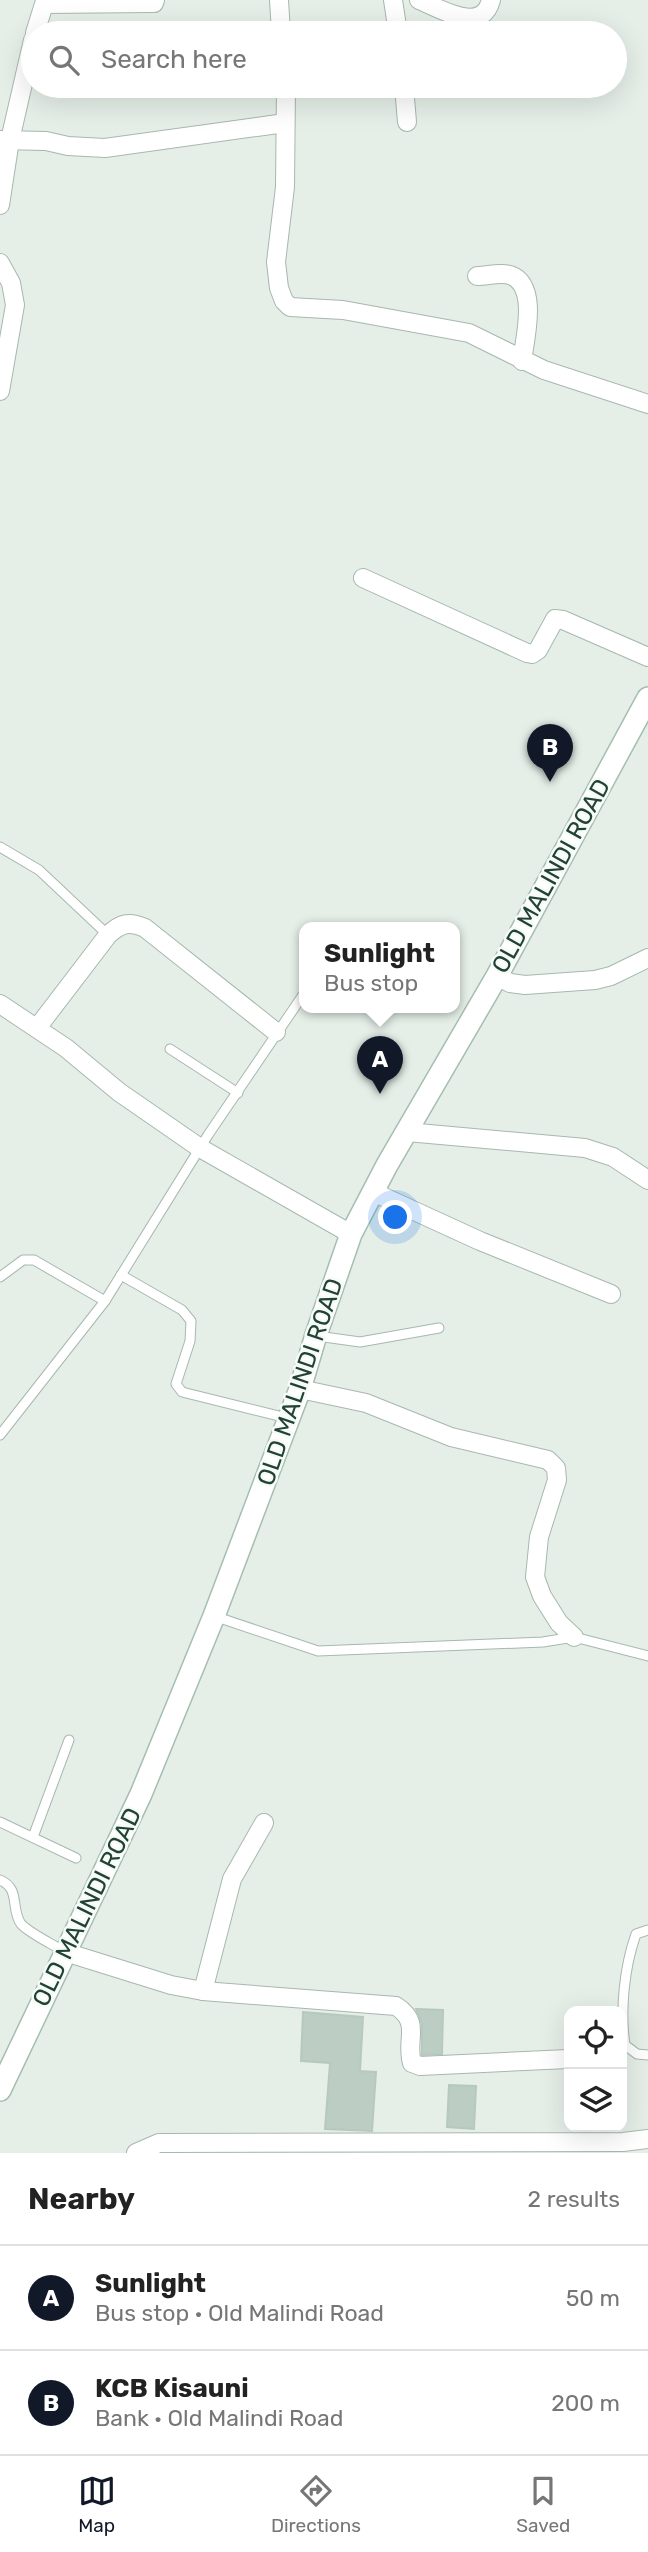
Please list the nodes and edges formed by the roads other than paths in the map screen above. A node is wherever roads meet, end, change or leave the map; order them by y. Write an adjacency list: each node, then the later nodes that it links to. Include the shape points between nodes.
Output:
1 (155, 0): 6 (street, via 128,5 44,4)
2 (278, 0): 7 (street)
3 (393, 0): 8 (street)
4 (419, 0): 5 (street, via 478,18)
5 (491, 0)
6 (39, 21)
7 (280, 21)
8 (396, 21)
9 (21, 83): 14 (street)
10 (286, 98): 13 (street)
11 (405, 98): 12 (street)
12 (407, 121)
13 (285, 123): 14 (street, via 105,148); 18 (street, via 285,187 276,261 284,301 297,309 343,310 459,331)
14 (5, 140): 15 (street)
15 (0, 205)
16 (0, 263): 19 (street, via 11,283 15,305)
17 (477, 276): 18 (street, via 508,275 526,292)
18 (522, 360): 20 (street)
19 (0, 391)
20 (648, 404)
21 (363, 578): 22 (street, via 527,653 538,650 555,619)
22 (648, 657)
23 (648, 698): 27 (main road, OLD MALINDI ROAD)
24 (0, 847): 25 (lane, via 39,870)
25 (108, 935): 30 (street); 31 (street, via 126,923 145,928)
26 (648, 958): 27 (street, via 595,980 525,985)
27 (497, 976): 34 (main road, OLD MALINDI ROAD)
28 (299, 1000): 31 (lane)
29 (0, 1004): 30 (street)
30 (37, 1028): 35 (street)
31 (276, 1032): 33 (lane)
32 (170, 1049): 33 (lane)
33 (238, 1093): 35 (lane)
34 (407, 1132): 36 (street, via 585,1148 614,1157); 37 (main road, OLD MALINDI ROAD)
35 (200, 1148): 38 (street); 39 (lane)
36 (648, 1180)
37 (373, 1192): 38 (main road, OLD MALINDI ROAD); 41 (street)
38 (351, 1234): 44 (main road, OLD MALINDI ROAD)
39 (121, 1275): 42 (lane); 46 (lane, via 182,1310 191,1321 190,1341 176,1384 182,1392)
40 (0, 1277): 42 (lane, via 23,1260 34,1260)
41 (611, 1294)
42 (105, 1301): 47 (lane)
43 (439, 1328): 44 (lane, via 360,1342)
44 (316, 1335): 45 (main road, OLD MALINDI ROAD)
45 (300, 1389): 46 (main road, OLD MALINDI ROAD); 49 (street, via 366,1403 452,1437 548,1460 556,1468 557,1480 539,1537 535,1577 559,1623)
46 (289, 1418): 48 (main road, OLD MALINDI ROAD)
47 (0, 1435)
48 (214, 1616): 49 (lane, via 318,1651); 58 (main road, OLD MALINDI ROAD, via 141,1794)
49 (574, 1637): 50 (lane)
50 (648, 1656)
51 (69, 1740): 54 (lane)
52 (0, 1822): 54 (lane)
53 (264, 1823): 59 (street, via 232,1879)
54 (33, 1837): 55 (lane)
55 (76, 1858)
56 (0, 1880): 58 (lane, via 15,1893 22,1925)
57 (648, 1930): 60 (lane, via 636,1934 630,1951 622,2025 625,2045 637,2054)
58 (65, 1952): 59 (street); 62 (main road, OLD MALINDI ROAD)
59 (203, 1991): 61 (street, via 396,2006 408,2014 412,2063 420,2066)
60 (648, 2054)
61 (564, 2059)
62 (0, 2090)
63 (648, 2139): 64 (street, via 172,2142)
64 (136, 2153)

